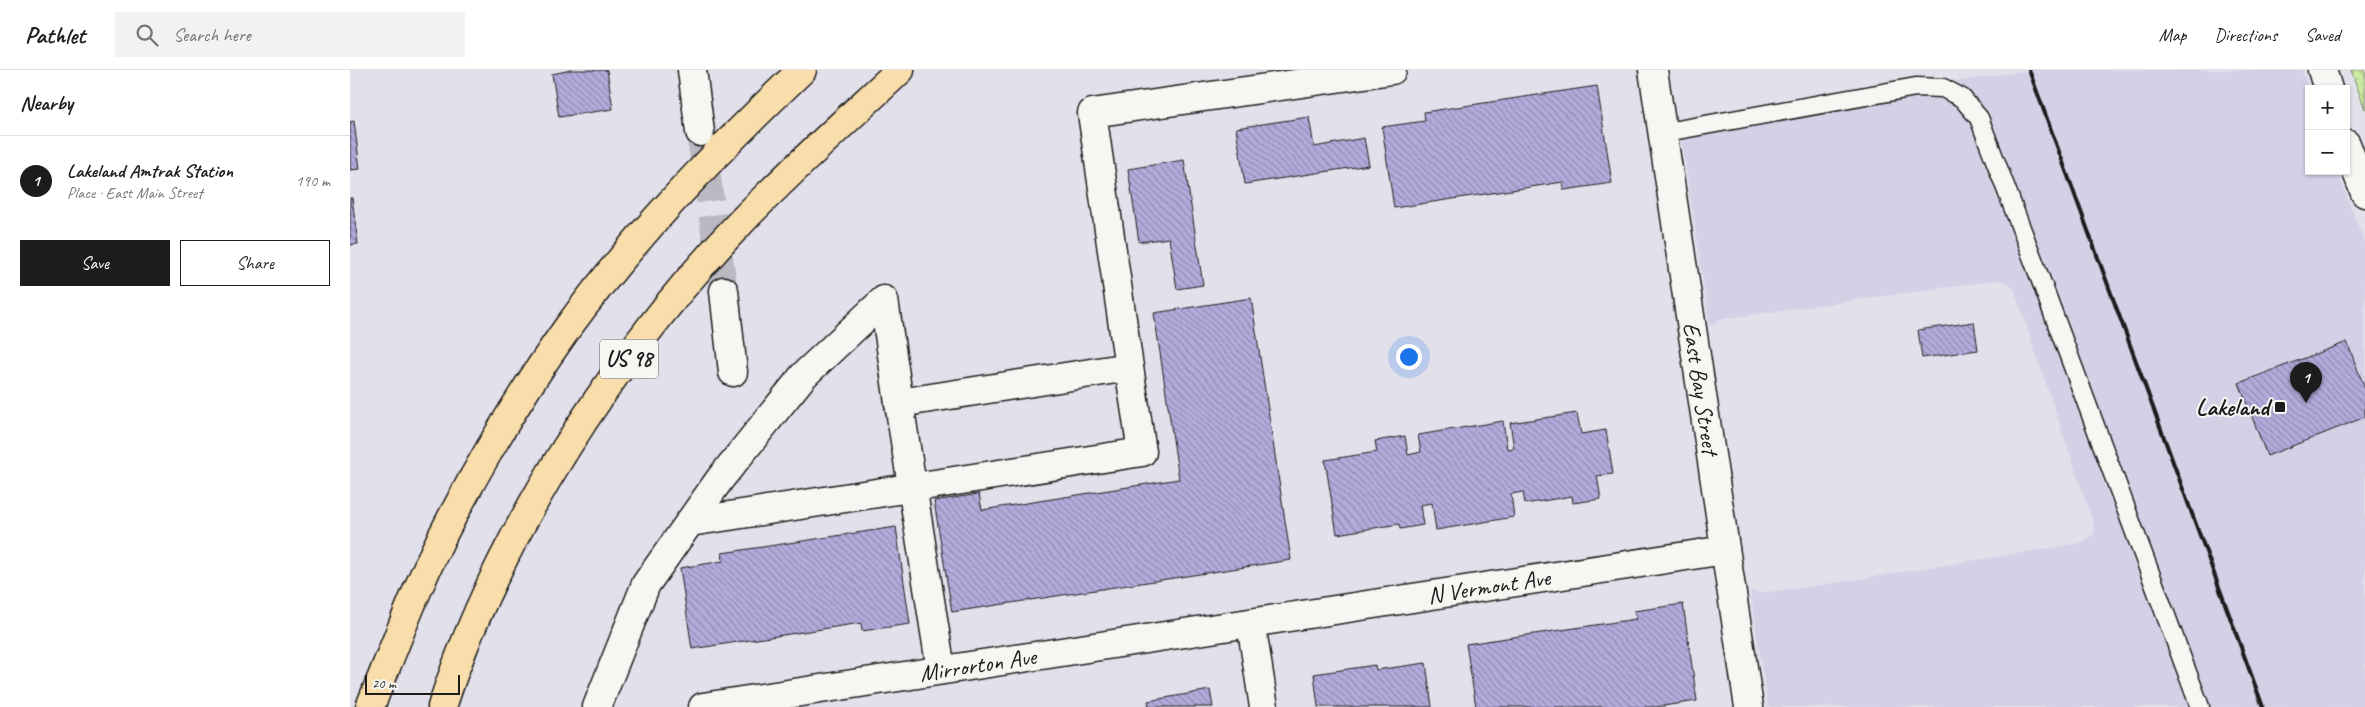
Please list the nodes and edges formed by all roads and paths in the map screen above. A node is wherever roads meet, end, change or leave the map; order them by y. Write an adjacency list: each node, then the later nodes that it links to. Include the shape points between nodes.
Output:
1 (692, 70): 8 (street)
2 (802, 70): 22 (main road, US 98, via 702,167 566,330 504,426 452,518)
3 (900, 70): 23 (main road, US 98, via 742,222 668,305 597,402 536,500 486,596)
4 (1392, 70): 13 (street, via 1092,113)
5 (1653, 70): 9 (street, East Bay Street)
6 (2322, 70): 7 (street)
7 (2327, 85)
8 (700, 132)
9 (1661, 133): 18 (street, East Bay Street); 28 (lane, via 1916,87 1943,88 1962,98 1979,118)
10 (2350, 154): 11 (street)
11 (2365, 193)
12 (724, 291): 14 (street)
13 (1129, 367): 15 (street); 16 (street, via 1142,452)
14 (734, 372)
15 (899, 403): 16 (street); 17 (street, via 884,300 804,375 720,479)
16 (912, 487): 17 (street); 20 (street)
17 (690, 522): 24 (street, via 646,584)
18 (1725, 550): 19 (street, N Vermont Ave); 27 (street, East Bay Street)
19 (1251, 623): 20 (street, Mirrorton Ave); 26 (street)
20 (941, 670): 21 (street, Mirrorton Ave)
21 (778, 701): 25 (street, Mirrorton Ave)
22 (370, 707)
23 (442, 707)
24 (598, 707)
25 (703, 707)
26 (1264, 707)
27 (1749, 707)
28 (2200, 707)

